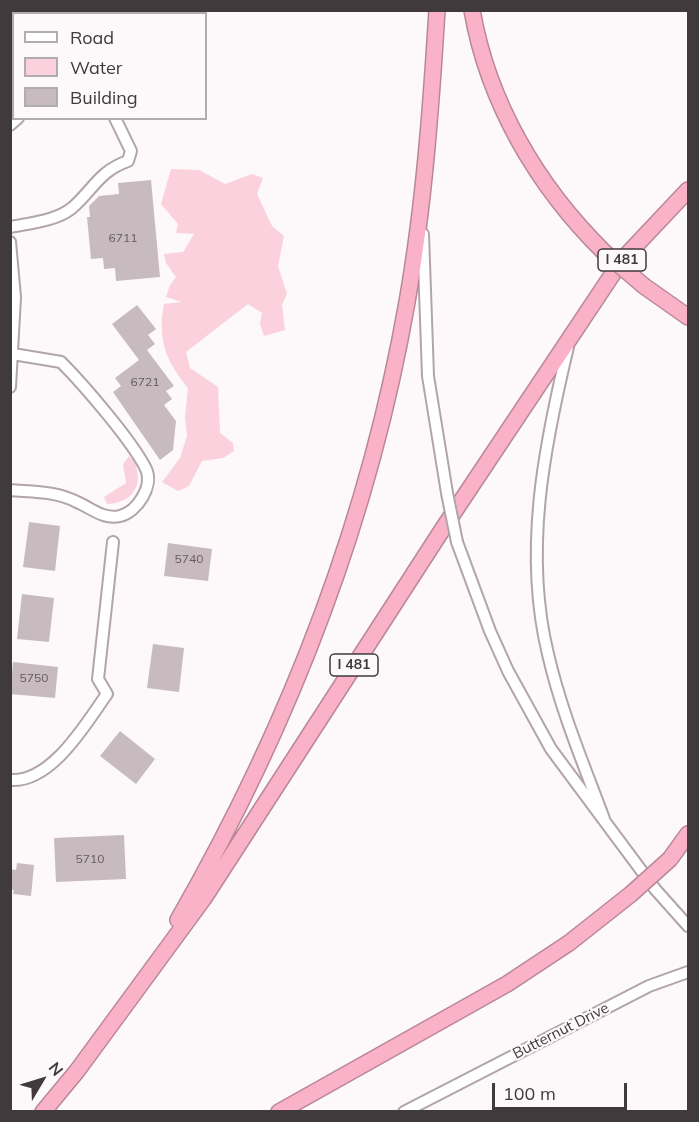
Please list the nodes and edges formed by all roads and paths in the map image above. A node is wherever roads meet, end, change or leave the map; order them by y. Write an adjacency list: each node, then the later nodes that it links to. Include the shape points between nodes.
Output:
1 (437, 10): 5 (highway)
2 (472, 10): 8 (highway, bridge, via 486,67 521,146 568,213 604,252)
3 (116, 120): 6 (street, via 131,152 128,161 111,168 65,212)
4 (688, 190): 9 (highway, I 481, via 622,260)
5 (422, 203): 15 (street, bridge, via 425,338 439,454 457,542 508,671 551,749); 21 (highway, via 395,365 370,468 326,605 292,693 238,809)
6 (10, 227)
7 (10, 243): 10 (street, via 15,297)
8 (688, 317)
9 (569, 341): 15 (street, via 540,481 539,603 557,689); 21 (highway, I 481, via 204,898)
10 (13, 354): 11 (street); 12 (street, via 61,362 147,470 148,485 135,507 120,516 98,514 57,494)
11 (10, 387)
12 (10, 490)
13 (113, 542): 14 (street, via 98,679 107,694 54,761 20,781)
14 (10, 780)
15 (604, 819): 19 (street, via 655,889)
16 (688, 834): 18 (highway)
17 (688, 842): 18 (highway)
18 (670, 859): 23 (highway, bridge, via 569,943 507,984)
19 (688, 926)
20 (688, 972): 24 (street, Butternut Drive, via 649,986)
21 (138, 990): 22 (highway, I 481)
22 (43, 1112)
23 (279, 1112)
24 (404, 1112)

